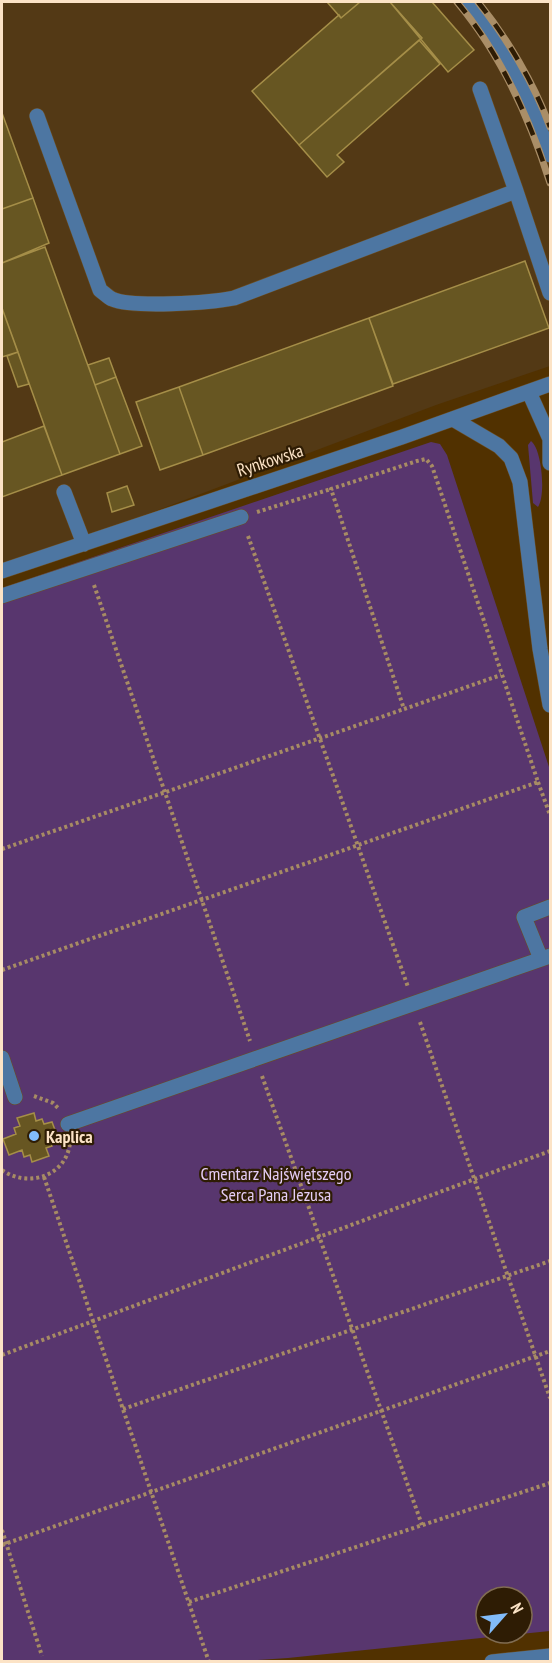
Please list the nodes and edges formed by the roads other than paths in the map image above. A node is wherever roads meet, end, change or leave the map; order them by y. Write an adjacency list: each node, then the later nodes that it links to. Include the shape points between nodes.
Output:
1 (469, 2): 4 (street, via 526,92)
2 (480, 88): 5 (street)
3 (36, 116): 5 (street, via 100,290 111,299 127,302 212,302 234,298)
4 (550, 155)
5 (516, 191): 6 (street)
6 (550, 293)
7 (550, 384): 8 (street, Rynkowska)
8 (529, 392): 9 (street, Rynkowska); 10 (street, via 550,439)
9 (453, 419): 13 (street, Rynkowska); 16 (street, via 511,458 520,482)
10 (550, 463)
11 (64, 492): 13 (street)
12 (241, 517): 15 (street)
13 (84, 543): 14 (street, Rynkowska)
14 (2, 571)
15 (2, 596)
16 (550, 705)
17 (550, 908): 18 (street, via 524,916)
18 (546, 958): 21 (street)
19 (2, 1058): 20 (street)
20 (15, 1097)
21 (68, 1124)
22 (550, 1656): 23 (street)
23 (492, 1662)

